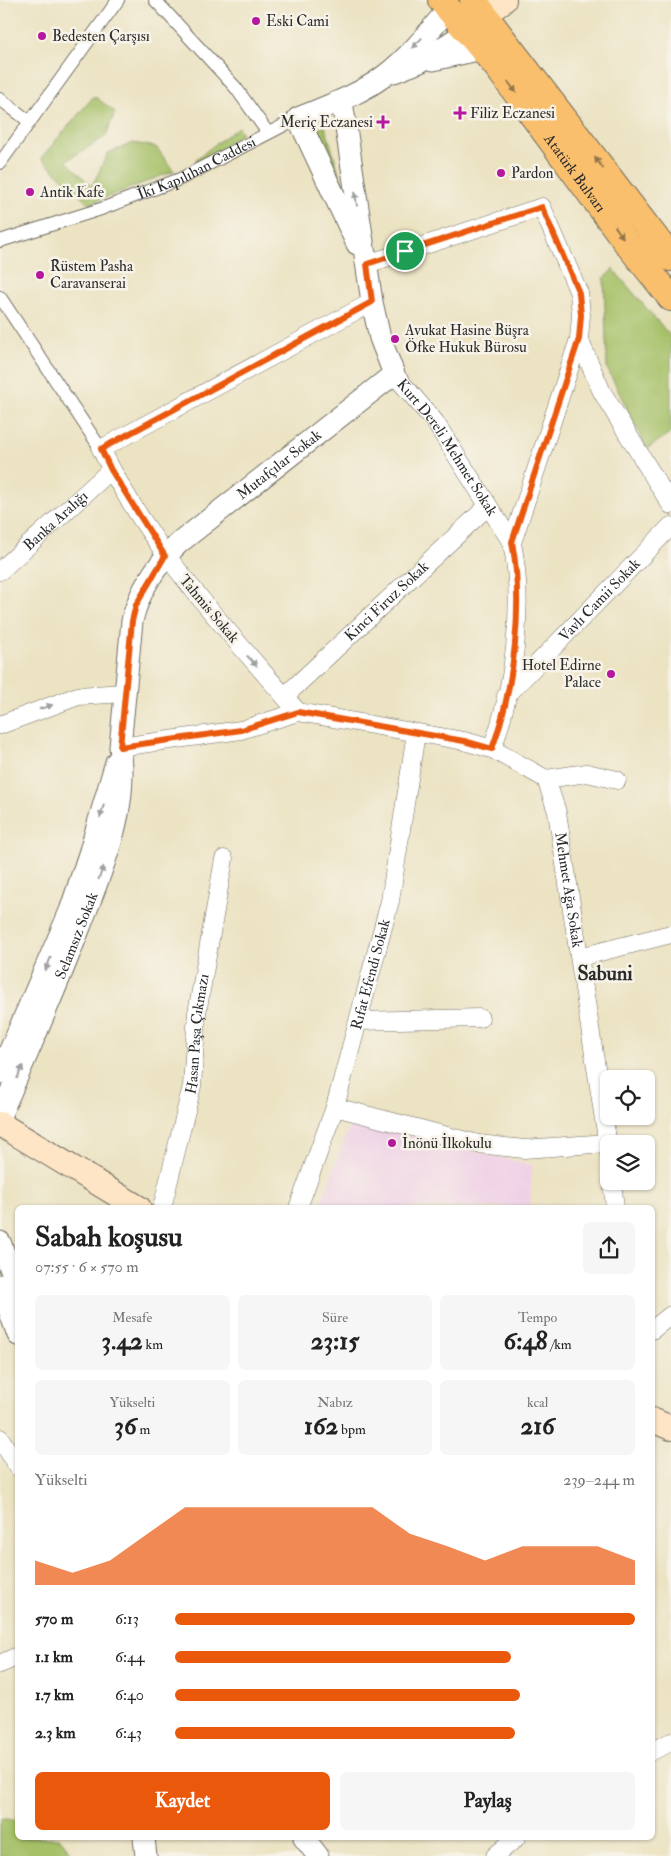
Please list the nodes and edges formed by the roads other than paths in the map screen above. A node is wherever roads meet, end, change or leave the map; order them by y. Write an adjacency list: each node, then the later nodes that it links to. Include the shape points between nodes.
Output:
1 (118, 0): 9 (street)
2 (155, 0): 10 (street, via 236,88)
3 (449, 3): 4 (main road, Atatürk Bulvarı); 5 (street, İki Kapılıhan Caddesi, one-way to 5, via 436,24)
4 (483, 19): 5 (street, İki Kapılıhan Caddesi, via 420,62); 13 (main road, Atatürk Bulvarı, one-way to 4); 16 (main road, Atatürk Bulvarı, one-way to 16, via 626,242)
5 (384, 76): 7 (street, İki Kapılıhan Caddesi)
6 (0, 99): 9 (street)
7 (342, 100): 8 (street, İki Kapılıhan Caddesi); 14 (street, Kurt Dereli Mehmet Sokak, one-way to 7)
8 (298, 118): 10 (street, İki Kapılıhan Caddesi); 14 (street, Kurt Dereli Mehmet Sokak)
9 (30, 122): 11 (street)
10 (268, 133): 12 (street, İki Kapılıhan Caddesi, via 180,179 101,209)
11 (0, 163)
12 (0, 241)
13 (671, 258)
14 (367, 264): 17 (street, Kurt Dereli Mehmet Sokak); 18 (street, via 542,207 579,293)
15 (0, 297): 20 (street, Tahmis Sokak)
16 (671, 298)
17 (372, 302): 19 (street, Kurt Dereli Mehmet Sokak, via 380,338); 20 (street)
18 (579, 339): 22 (street, via 602,392); 25 (street)
19 (394, 374): 23 (street, Kurt Dereli Mehmet Sokak, via 435,422); 26 (street, Mutafçılar Sokak)
20 (101, 449): 21 (street, Tahmis Sokak)
21 (111, 470): 26 (street, Tahmis Sokak); 27 (street, Banka Aralığı)
22 (671, 505)
23 (488, 506): 25 (street, Kurt Dereli Mehmet Sokak); 29 (street, Kinci Firuz Sokak)
24 (671, 526): 30 (street, Vavlı Camii Sokak)
25 (512, 542): 30 (street, via 517,569 515,644)
26 (165, 556): 28 (street, Selamsız Sokak, via 136,605); 29 (street, Tahmis Sokak, one-way to 29)
27 (0, 571)
28 (124, 693): 32 (street, one-way to 28, via 78,696); 34 (street, Selamsız Sokak)
29 (285, 696): 31 (street, Tahmis Sokak)
30 (506, 696): 35 (street, via 502,723)
31 (298, 712): 33 (street); 34 (street, via 241,730)
32 (0, 725)
33 (416, 733): 35 (street); 42 (street, Rıfat Efendi Sokak, via 390,900)
34 (120, 747): 43 (street, Selamsız Sokak, one-way to 43, via 70,911); 45 (street, Selamsız Sokak, one-way to 34, via 56,988 108,855 122,794)
35 (492, 749): 36 (street)
36 (546, 779): 37 (street, via 587,773); 40 (street, Mehmet Ağa Sokak, via 557,812)
37 (617, 780)
38 (224, 859): 51 (street, Hasan Paşa Çıkmazı, via 197,1013 192,1086)
39 (671, 934): 40 (street)
40 (580, 957): 47 (street, Mehmet Ağa Sokak)
41 (480, 1018): 42 (street)
42 (359, 1021): 44 (street, Rıfat Efendi Sokak)
43 (0, 1073)
44 (335, 1107): 48 (street, via 478,1144 524,1150); 52 (street, Rıfat Efendi Sokak)
45 (0, 1116)
46 (0, 1124): 50 (main road)
47 (606, 1135)
48 (600, 1147)
49 (613, 1190): 53 (street)
50 (134, 1205)
51 (163, 1205)
52 (299, 1205)
53 (615, 1205)
54 (0, 1242): 55 (street)
55 (15, 1280)
56 (0, 1285): 58 (street)
57 (671, 1315): 59 (street)
58 (15, 1327)
59 (655, 1328)
60 (655, 1421): 61 (main road)
61 (671, 1428)
62 (15, 1657): 63 (street)
63 (0, 1664)
64 (671, 1742): 65 (street)
65 (655, 1750)
66 (144, 1840): 69 (street)
67 (306, 1840): 70 (street)
68 (514, 1840): 71 (street)
69 (146, 1856)
70 (318, 1856)
71 (495, 1856)

